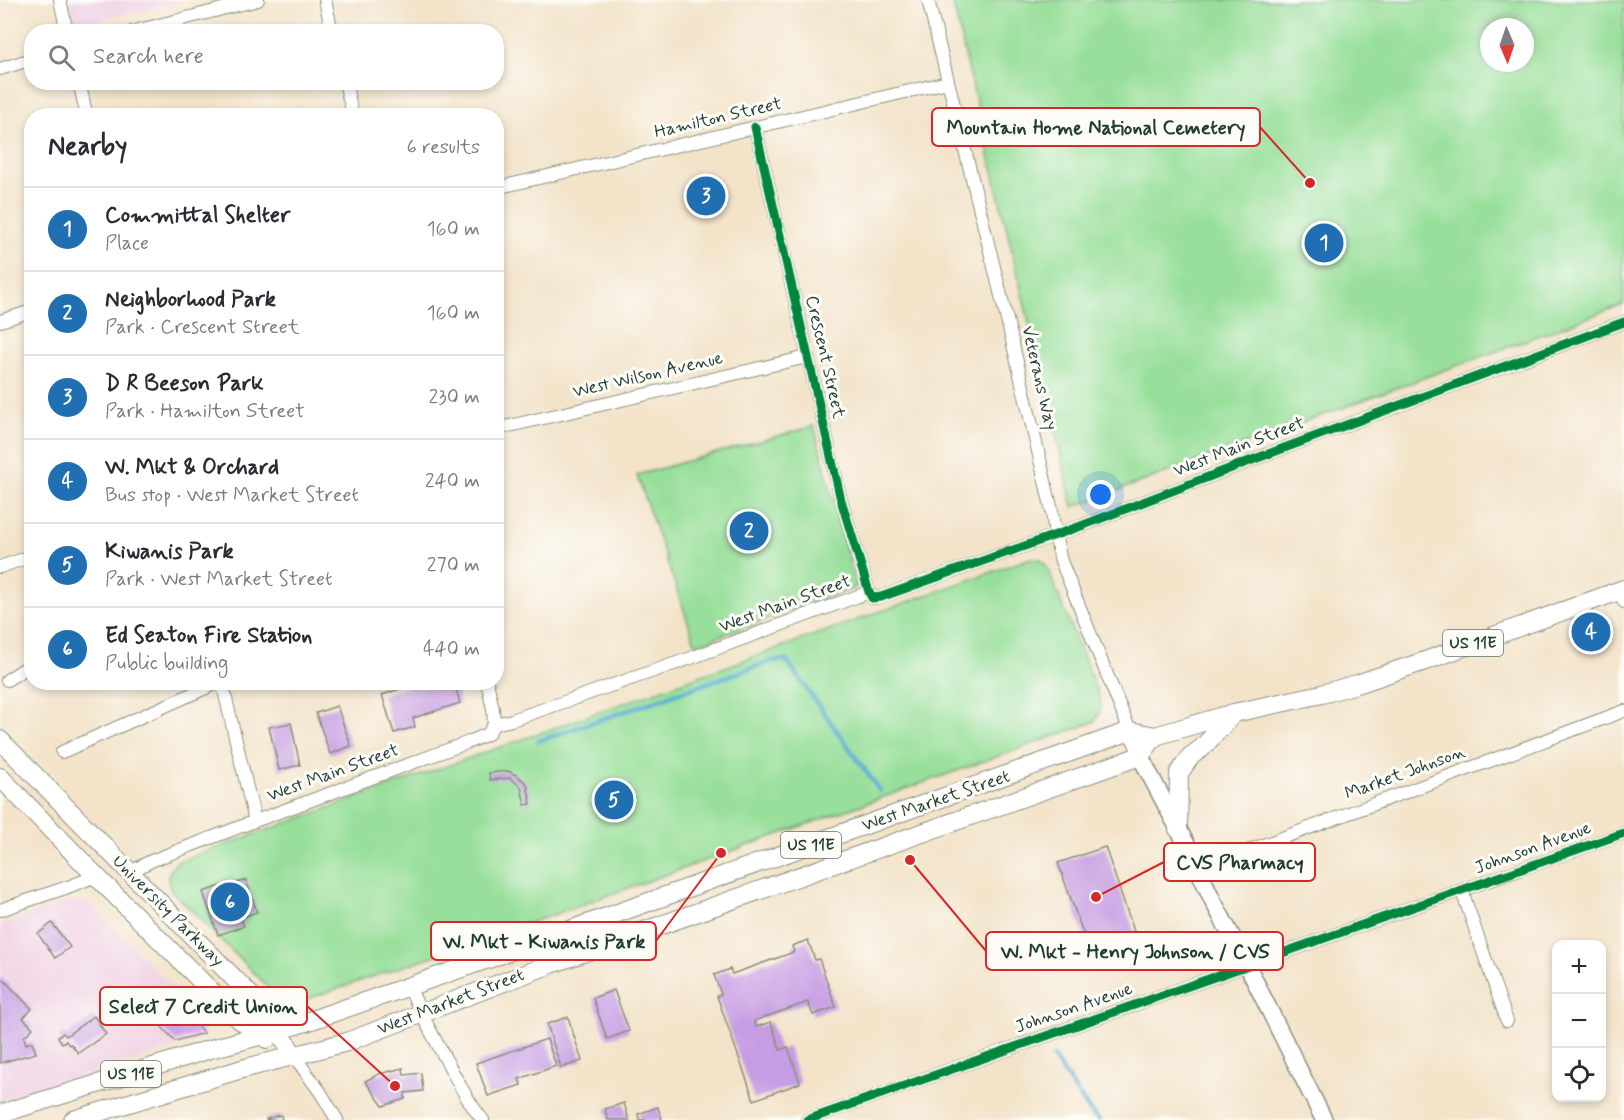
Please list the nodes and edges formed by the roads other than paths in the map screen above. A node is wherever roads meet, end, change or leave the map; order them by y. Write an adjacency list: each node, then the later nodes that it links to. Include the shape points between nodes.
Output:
1 (60, 0): 5 (street)
2 (258, 0): 6 (street)
3 (325, 0): 7 (street)
4 (928, 0): 10 (street, Veterans Way)
5 (65, 24)
6 (163, 24)
7 (330, 24)
8 (24, 62): 9 (street)
9 (0, 69)
10 (948, 82): 15 (street, Hamilton Street); 22 (street, Veterans Way, via 1047,488)
11 (81, 90): 13 (street)
12 (347, 90): 14 (street)
13 (85, 108)
14 (351, 108)
15 (755, 127): 16 (street, Hamilton Street); 20 (street, Crescent Street)
16 (504, 186)
17 (24, 314): 18 (street)
18 (0, 321)
19 (1624, 322): 22 (street, West Main Street)
20 (807, 357): 21 (street, West Wilson Avenue); 25 (street, Crescent Street, via 841,500)
21 (504, 427)
22 (1055, 535): 25 (street, West Main Street, via 881,597 872,598); 35 (street, Veterans Way, via 1072,590)
23 (24, 559): 24 (street)
24 (0, 567)
25 (869, 592): 34 (street, West Main Street, via 691,658)
26 (1622, 594): 33 (main road, US 11E, via 1360,683)
27 (24, 669): 28 (street)
28 (7, 681)
29 (202, 690): 38 (street)
30 (222, 690): 41 (street)
31 (489, 690): 34 (street)
32 (1624, 711): 44 (street, Market Johnson)
33 (1234, 713): 36 (main road, US 11E); 42 (main road, via 1179,773)
34 (494, 724): 41 (street, West Main Street, via 488,734 469,742)
35 (1130, 731): 36 (main road, US 11E); 39 (street, Veterans Way); 50 (main road, West Market Street / US 11E)
36 (1155, 736): 39 (main road)
37 (0, 740): 45 (main road, University Parkway)
38 (62, 752)
39 (1140, 756): 42 (main road); 51 (main road, West Market Street / US 11E, via 551,964)
40 (0, 777): 46 (main road, University Parkway)
41 (255, 821): 45 (street, West Main Street)
42 (1178, 829): 44 (main road)
43 (1624, 833): 47 (street, Johnson Avenue)
44 (1199, 869): 49 (main road)
45 (130, 872): 53 (main road, University Parkway, via 269,1014)
46 (96, 876): 48 (street); 53 (main road, University Parkway, via 240,1020)
47 (1462, 891): 49 (street, Johnson Avenue); 52 (street)
48 (0, 910)
49 (1247, 965): 59 (street, Johnson Avenue); 60 (main road)
50 (409, 986): 51 (street); 53 (main road, West Market Street / US 11E)
51 (421, 1014): 54 (main road, West Market Street / US 11E, via 347,1042); 58 (street)
52 (1507, 1021)
53 (271, 1033): 54 (main road, University Parkway); 55 (main road, West Market Street / US 11E)
54 (294, 1056): 56 (main road, West Market Street / US 11E); 57 (street)
55 (0, 1114)
56 (73, 1120)
57 (337, 1120)
58 (483, 1120)
59 (807, 1120)
60 (1324, 1120)

